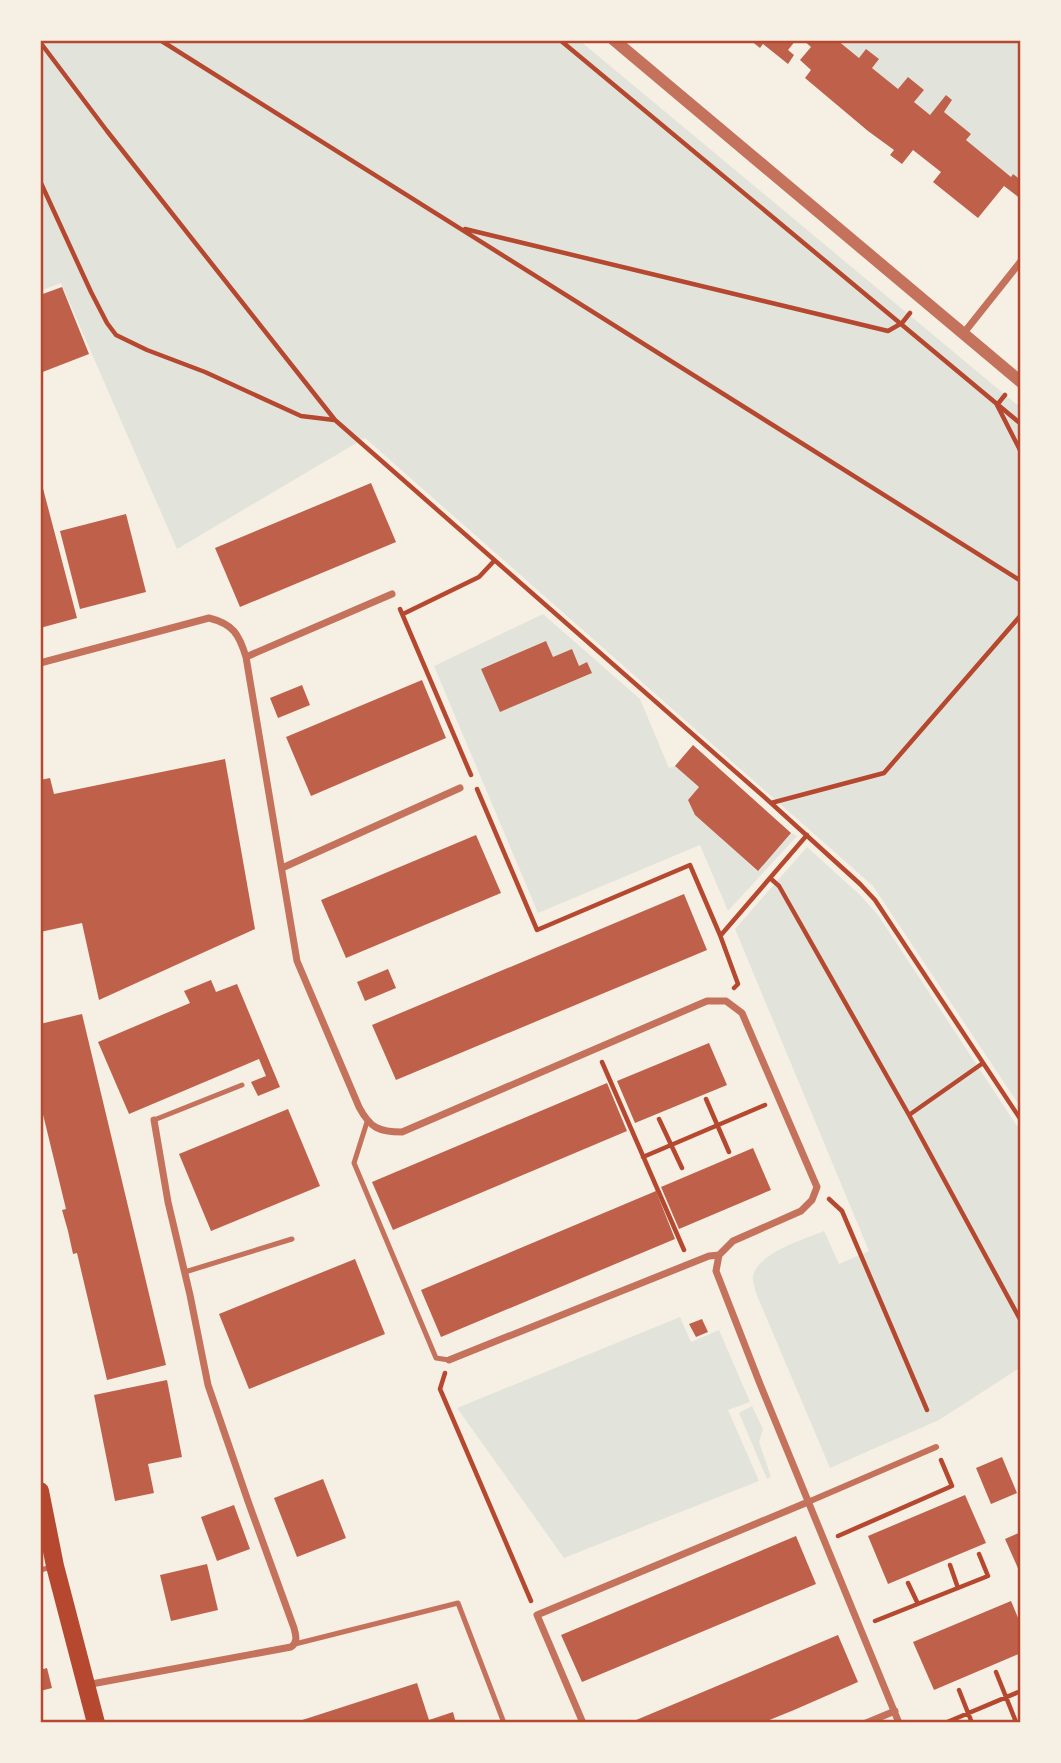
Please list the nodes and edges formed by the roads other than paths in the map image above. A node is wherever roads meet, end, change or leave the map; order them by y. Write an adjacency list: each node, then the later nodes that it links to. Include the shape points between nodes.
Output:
1 (614, 40): 3 (street)
2 (1021, 261): 3 (street)
3 (963, 334): 4 (street)
4 (1019, 381)
5 (392, 594): 6 (street)
6 (246, 657): 7 (street, via 234,630 209,618); 9 (street)
7 (40, 663)
8 (460, 788): 9 (street)
9 (282, 868): 12 (street, via 297,961)
10 (242, 1085): 11 (lane)
11 (154, 1120): 15 (street)
12 (367, 1122): 14 (street, via 386,1132 402,1132 707,1001 726,1001 742,1013 817,1187 813,1200 801,1210 733,1241); 16 (lane, via 354,1163 436,1358)
13 (292, 1240): 15 (lane)
14 (719, 1255): 16 (street); 19 (street, via 716,1271)
15 (185, 1272): 21 (street, via 208,1385 295,1628)
16 (449, 1360)
17 (936, 1447): 19 (street)
18 (40, 1491): 20 (main road)
19 (808, 1502): 23 (street); 26 (street, via 537,1615)
20 (47, 1568): 22 (main road)
21 (295, 1644): 22 (street); 25 (lane, via 458,1603)
22 (86, 1685): 24 (main road)
23 (895, 1712): 27 (street); 28 (street)
24 (96, 1723)
25 (504, 1723)
26 (583, 1723)
27 (866, 1723)
28 (899, 1723)

